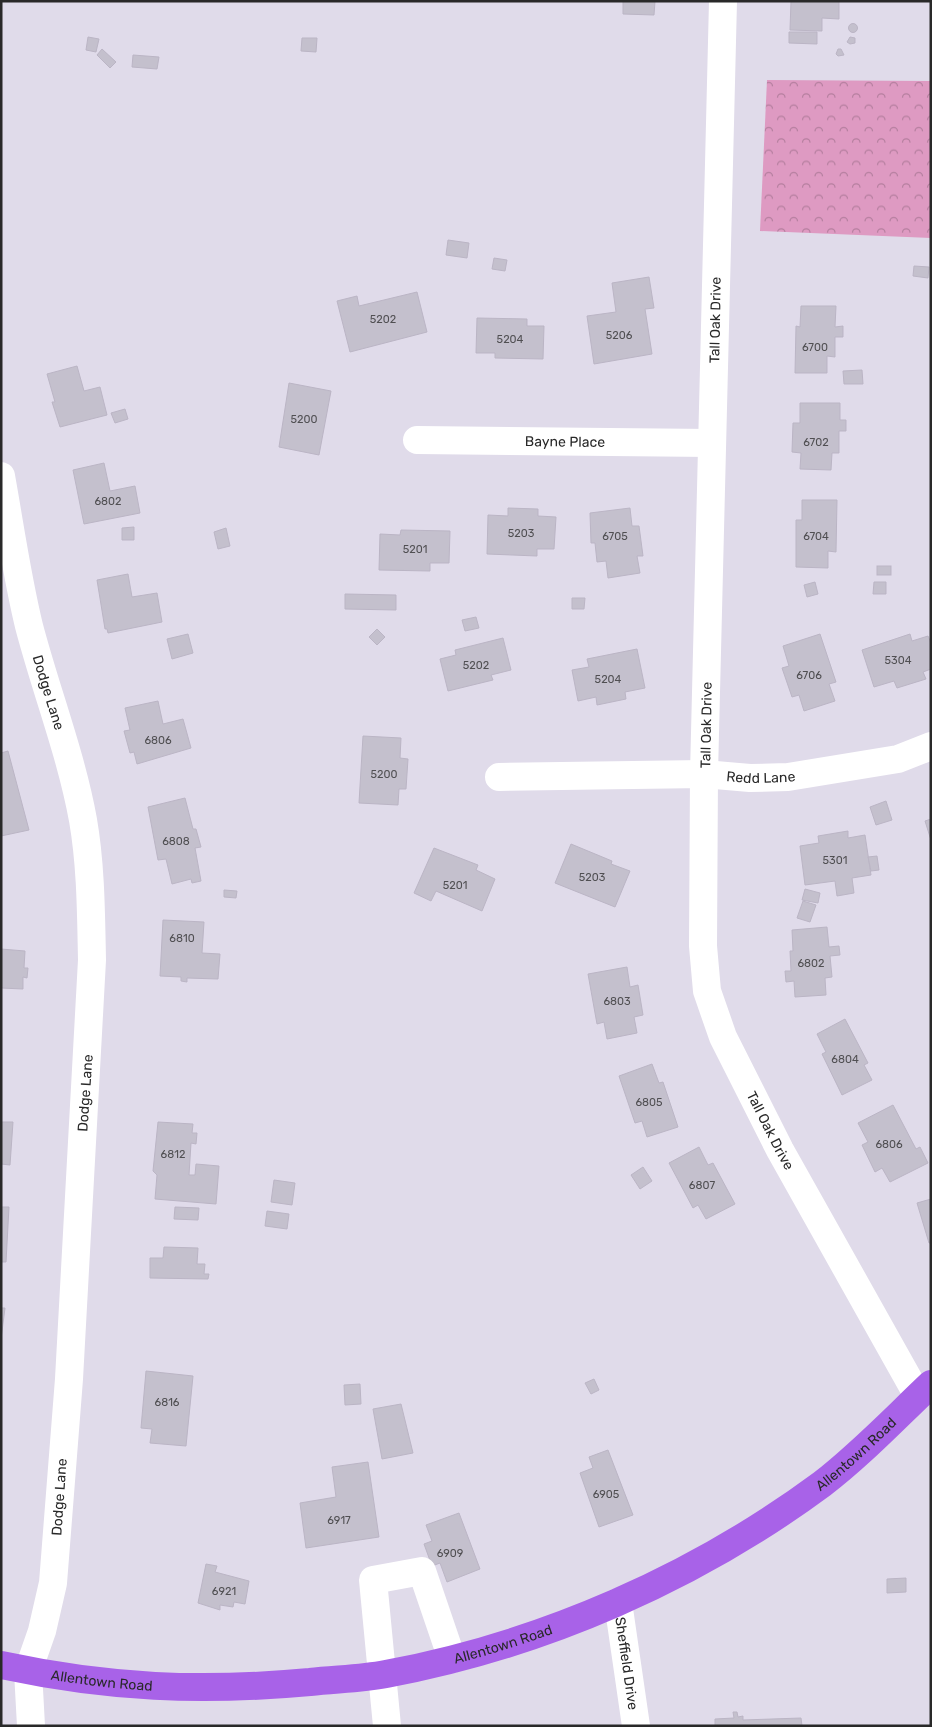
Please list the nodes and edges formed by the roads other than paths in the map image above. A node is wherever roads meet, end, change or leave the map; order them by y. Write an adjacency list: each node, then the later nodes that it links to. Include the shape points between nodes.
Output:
1 (723, 1): 3 (street, Tall Oak Drive)
2 (417, 440): 3 (street, Bayne Place)
3 (712, 444): 6 (street, Tall Oak Drive)
4 (1, 476): 12 (street, Dodge Lane, via 18,580 83,822 92,960 53,1583 42,1631)
5 (931, 746): 6 (street, Redd Lane, via 898,759 828,772 750,778)
6 (704, 774): 7 (street, Redd Lane); 8 (street, Tall Oak Drive, via 703,946 707,991 713,1011 780,1150)
7 (499, 777)
8 (924, 1390): 9 (main road, Allentown Road, via 822,1484 746,1534 656,1585)
9 (618, 1602): 10 (main road, Allentown Road); 16 (street, Sheffield Drive)
10 (452, 1659): 13 (main road, Allentown Road); 13 (street, via 422,1571 373,1580)
11 (1, 1665): 12 (main road, Allentown Road)
12 (28, 1671): 13 (main road, Allentown Road, via 125,1686 183,1688 259,1687); 14 (street)
13 (382, 1675): 15 (street)
14 (31, 1726)
15 (387, 1726)
16 (636, 1726)

